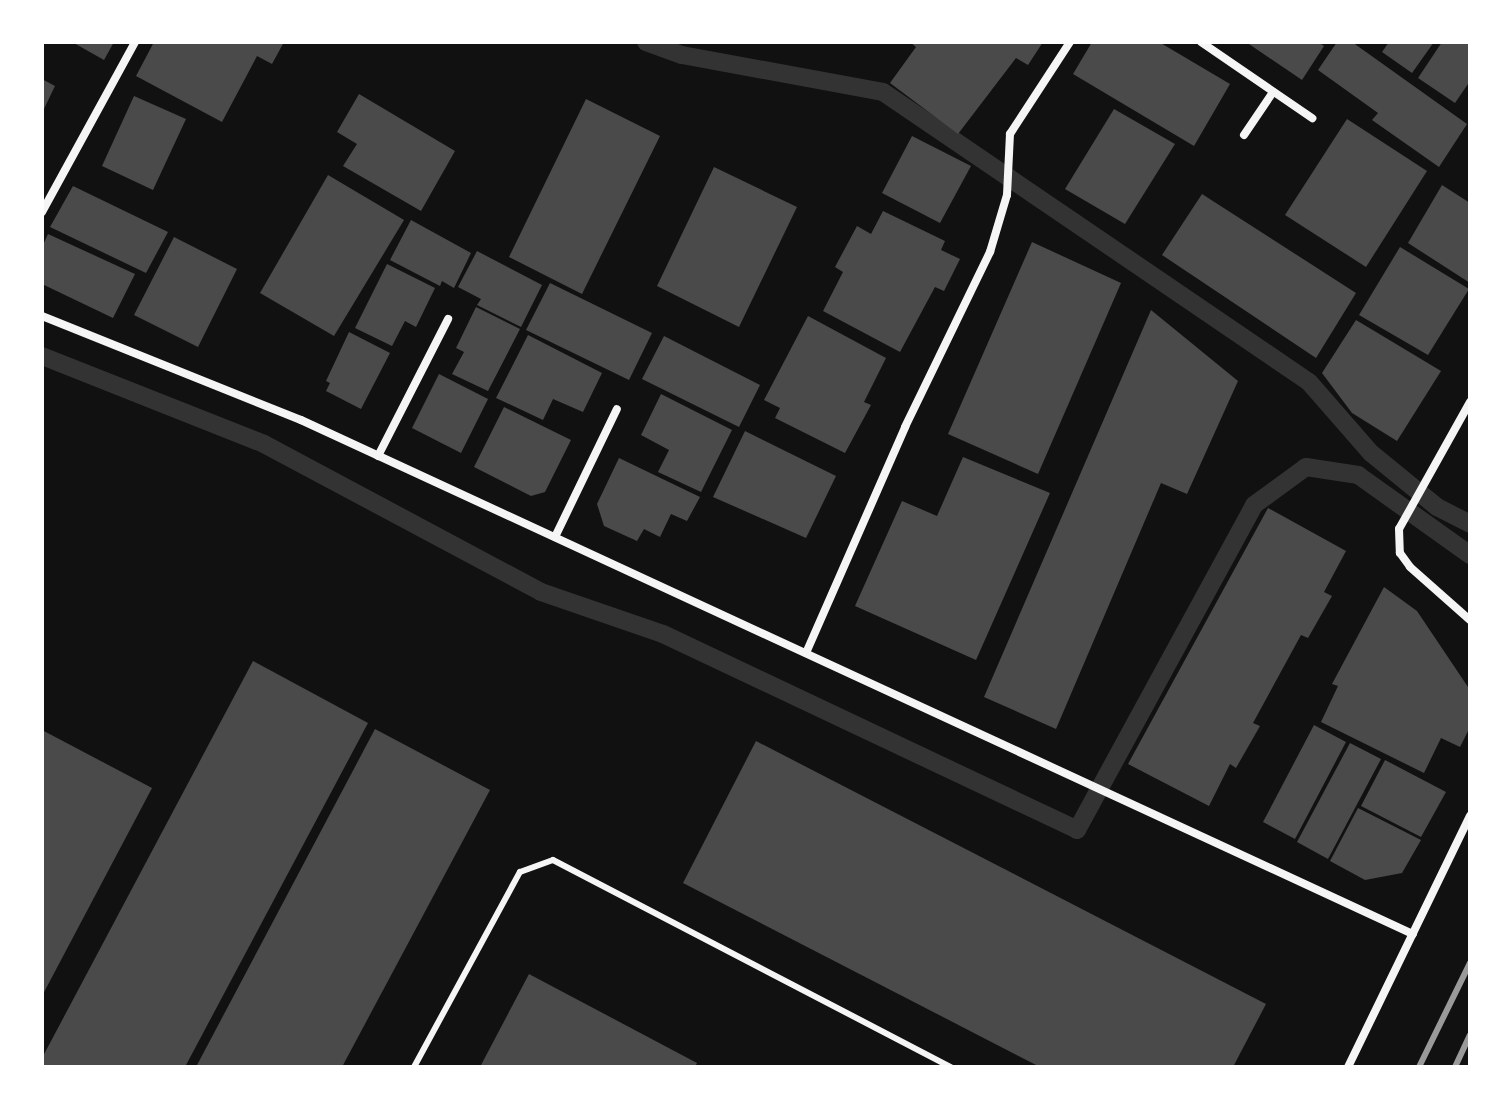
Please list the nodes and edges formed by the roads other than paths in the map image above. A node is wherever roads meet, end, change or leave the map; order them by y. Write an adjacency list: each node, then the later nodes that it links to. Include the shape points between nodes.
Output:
1 (135, 42): 7 (street)
2 (1070, 42): 15 (street, via 1010,134 1007,195 990,252 905,427)
3 (1201, 42): 4 (street)
4 (1273, 92): 5 (street); 6 (street)
5 (1312, 118)
6 (1244, 135)
7 (42, 212)
8 (42, 316): 12 (street)
9 (448, 319): 12 (street)
10 (1470, 402): 14 (street, via 1399,529 1400,553 1410,567)
11 (617, 409): 13 (street)
12 (378, 456): 13 (street)
13 (555, 537): 15 (street)
14 (1470, 620)
15 (806, 653): 17 (street)
16 (1470, 816): 17 (street)
17 (1413, 934): 20 (street)
18 (414, 1067): 19 (lane, via 520,872 553,860)
19 (951, 1067)
20 (1348, 1067)

